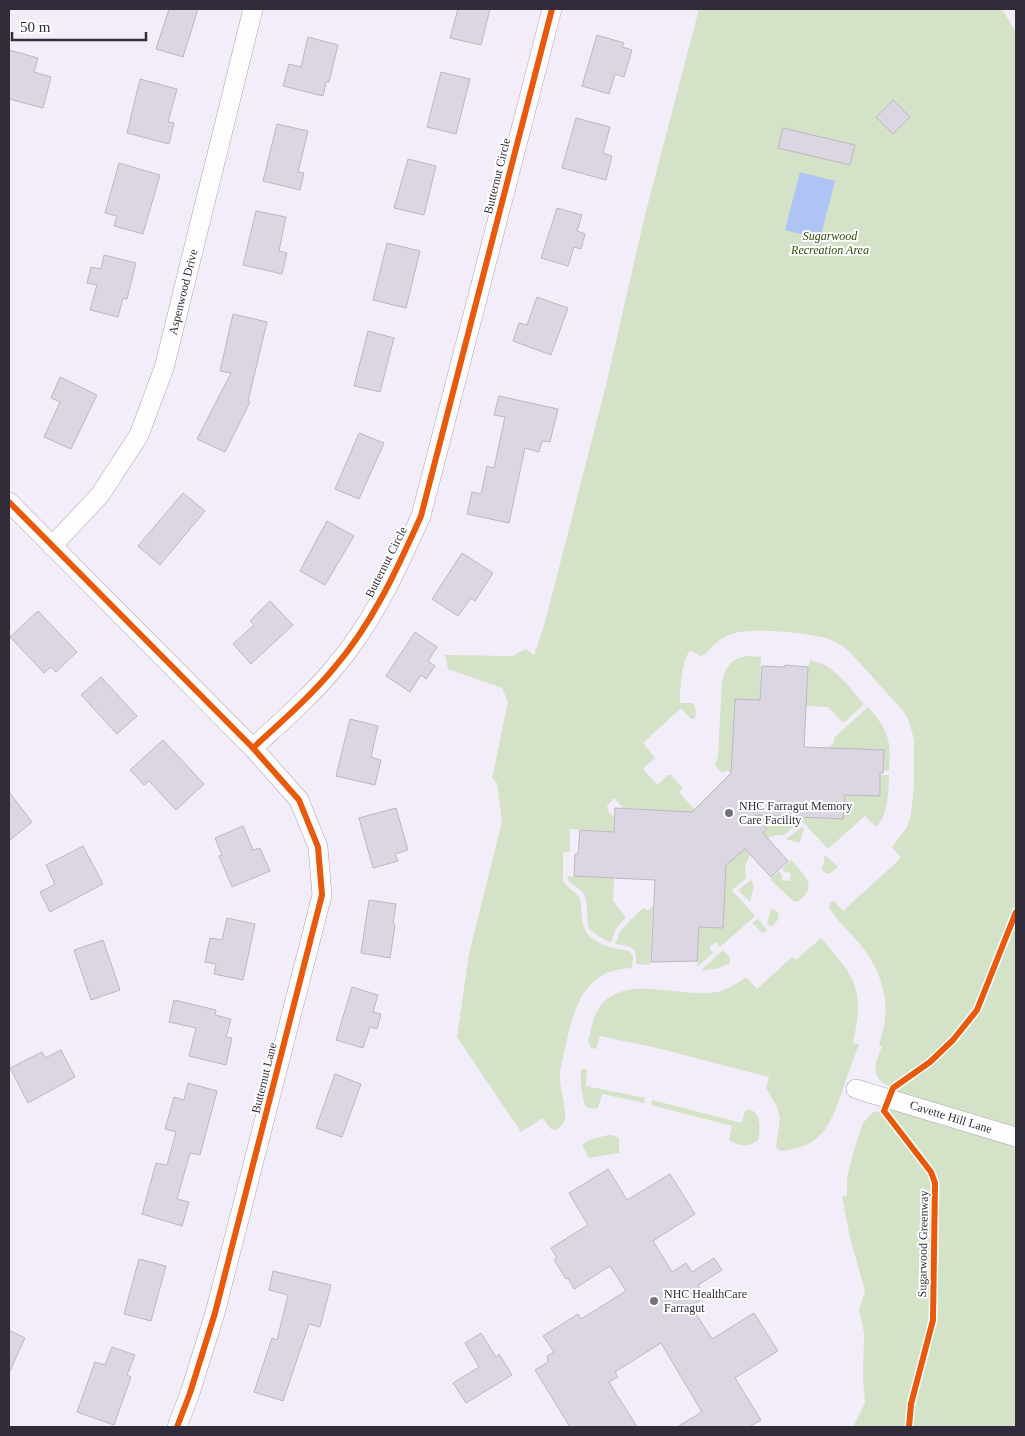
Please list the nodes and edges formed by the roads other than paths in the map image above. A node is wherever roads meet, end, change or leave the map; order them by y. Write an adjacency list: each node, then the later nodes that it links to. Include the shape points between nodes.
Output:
1 (253, 9): 4 (street, Aspenwood Drive, via 164,368 139,435 100,495)
2 (552, 9): 5 (street, Butternut Circle, via 421,516 396,573 368,623 335,667)
3 (9, 502): 4 (street)
4 (52, 546): 5 (street)
5 (253, 748): 8 (street, Butternut Lane, via 299,800 318,846 322,895 215,1313)
6 (856, 1089): 7 (street, Cavette Hill Lane)
7 (1016, 1137)
8 (177, 1427)

